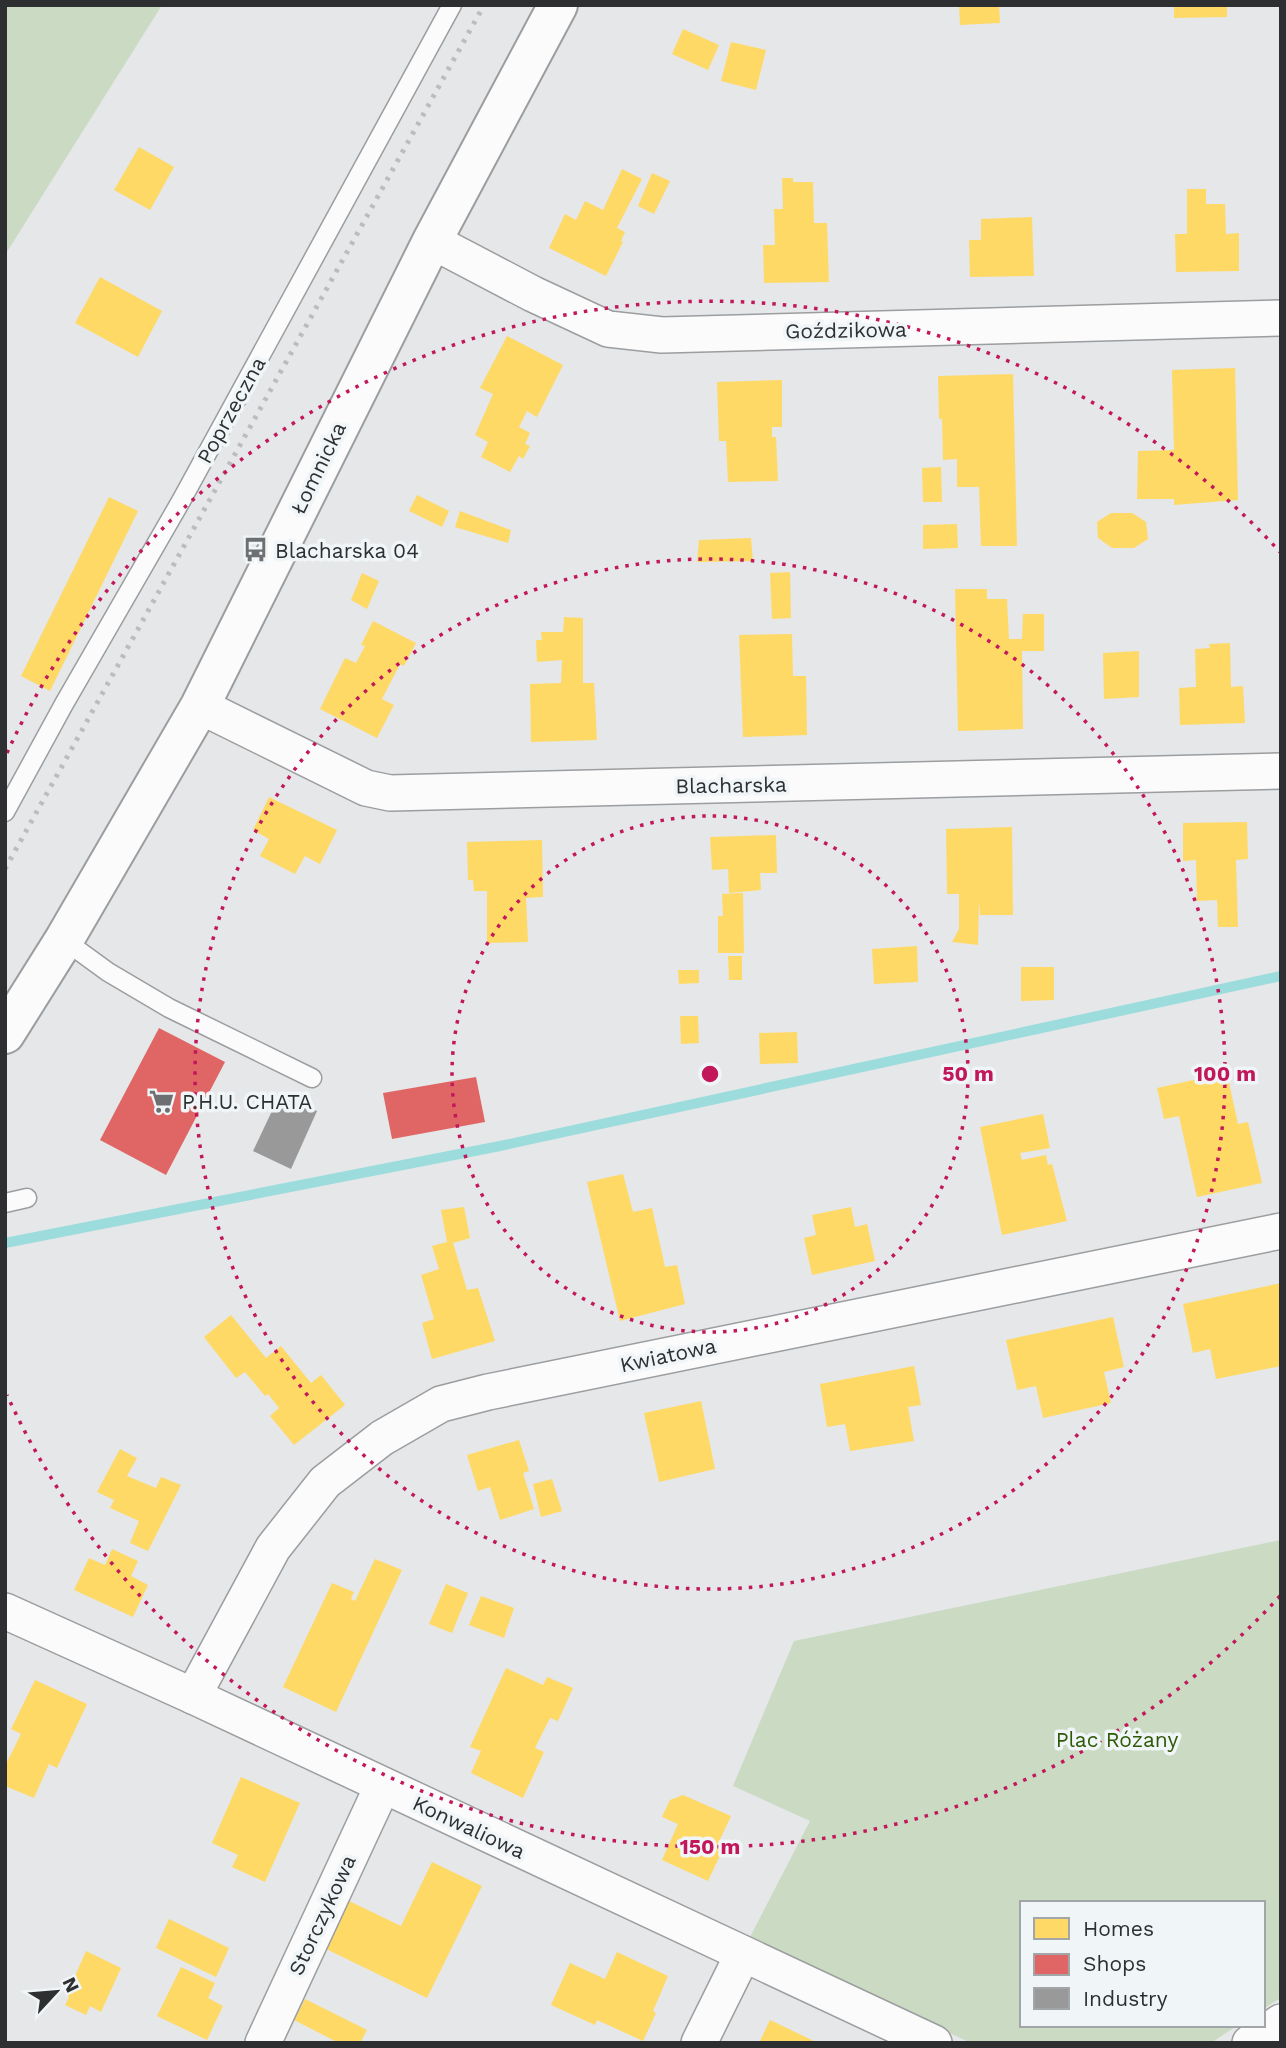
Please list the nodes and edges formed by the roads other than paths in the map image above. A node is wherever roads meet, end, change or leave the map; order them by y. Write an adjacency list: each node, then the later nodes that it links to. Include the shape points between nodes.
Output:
1 (452, 5): 7 (lane, Poprzeczna)
2 (558, 5): 3 (street, Łomnicka)
3 (432, 241): 4 (street, Goździkowa, via 608,329 662,335); 5 (street, Łomnicka)
4 (1281, 318)
5 (200, 706): 6 (street, Blacharska, via 366,788 390,793); 8 (street, Łomnicka)
6 (1281, 771)
7 (5, 812)
8 (64, 940): 9 (street, Łomnicka); 10 (lane, via 169,1009)
9 (5, 1034)
10 (312, 1078)
11 (27, 1198): 12 (lane)
12 (5, 1203)
13 (1281, 1231): 15 (street, Kwiatowa, via 441,1404 382,1438 326,1482 273,1548)
14 (5, 1611): 15 (street, Konwaliowa)
15 (193, 1696): 16 (street, Konwaliowa)
16 (382, 1787): 17 (street, Konwaliowa); 19 (street, Storczykowa)
17 (743, 1954): 20 (street); 21 (street, Konwaliowa)
18 (1281, 2022): 22 (street)
19 (262, 2043)
20 (699, 2043)
21 (934, 2043)
22 (1250, 2043)

